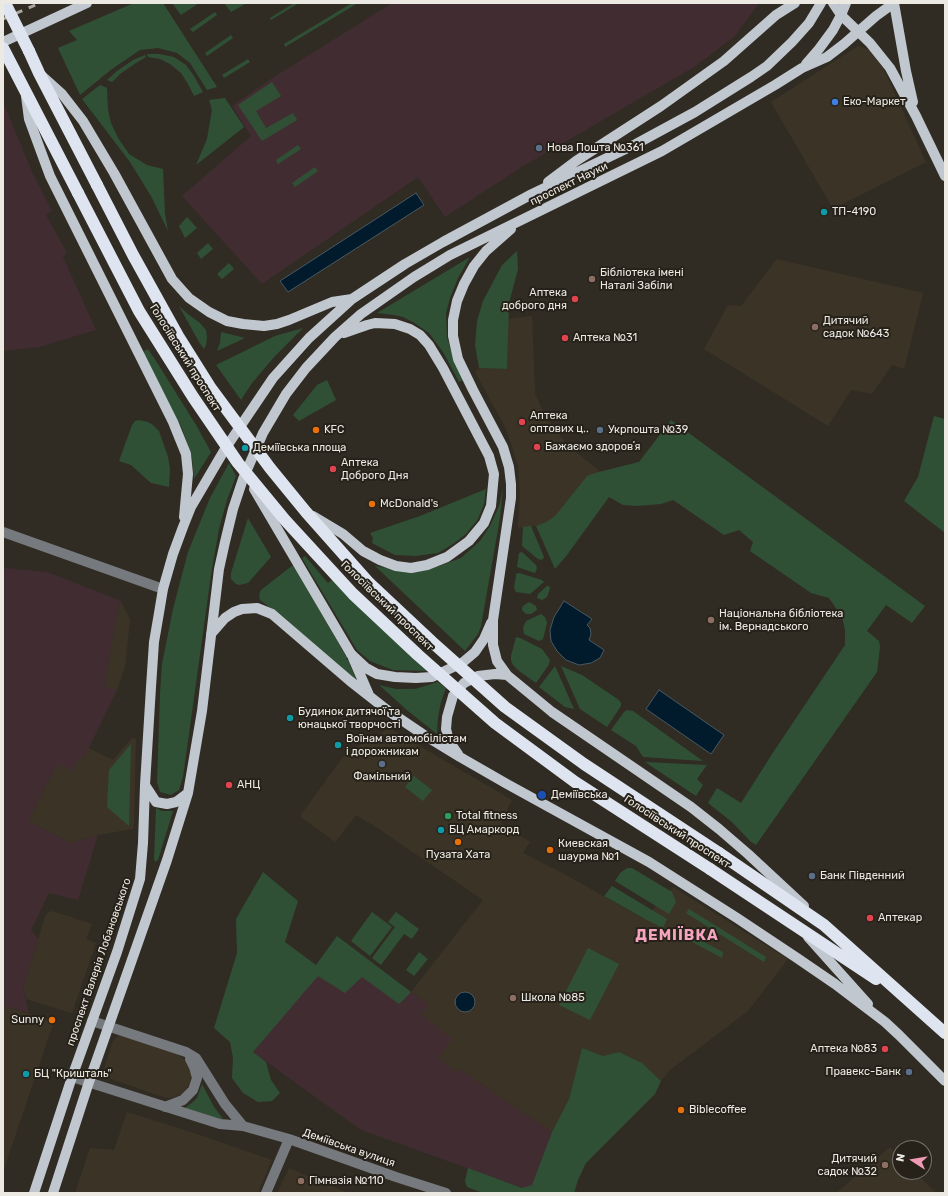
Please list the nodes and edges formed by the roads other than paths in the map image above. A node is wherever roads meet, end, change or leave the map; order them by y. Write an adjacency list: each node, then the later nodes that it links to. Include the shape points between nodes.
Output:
1 (5, 3): 13 (highway, Голосіївський проспект, bridge)
2 (87, 3): 10 (main road)
3 (795, 3): 17 (main road, проспект Науки, via 776,15 724,61 662,106 576,161)
4 (822, 3): 17 (main road, проспект Науки, via 792,42 767,66 751,77 695,112 636,144)
5 (833, 3): 8 (main road)
6 (846, 3): 8 (main road)
7 (894, 3): 9 (main road, проспект Науки); 15 (main road)
8 (841, 15): 9 (main road); 12 (main road, via 833,30)
9 (858, 31): 12 (main road, проспект Науки, via 827,56); 15 (main road, via 890,68)
10 (3, 42)
11 (3, 48): 14 (highway, Голосіївський проспект)
12 (802, 68): 18 (main road, проспект Науки, via 662,151)
13 (39, 73): 19 (main road, via 62,94 83,122 172,279 189,298 227,321 264,326 289,320 332,302); 22 (highway, Голосіївський проспект, bridge, via 178,336 206,381)
14 (26, 92): 21 (highway, Голосіївський проспект, bridge, via 140,311 193,397); 23 (main road, via 29,119 50,176 173,422 186,454 188,474)
15 (916, 116): 16 (main road)
16 (945, 176)
17 (532, 194): 19 (main road, проспект Науки, via 405,264)
18 (522, 220): 20 (main road, проспект Науки, via 450,255 414,277 361,314); 26 (main road, via 474,266 457,301 453,320 453,336 458,358 503,447 509,467 511,498)
19 (352, 299): 23 (main road, via 309,338 273,378 225,448 191,507)
20 (335, 337): 22 (main road, via 375,323 395,324 420,335 443,368 489,456 494,474 491,506 484,523 469,541 447,557 411,568 396,566 363,551 343,534); 27 (main road, via 286,394 263,433 243,479 223,549)
21 (238, 463): 28 (main road, bridge); 35 (highway, Голосіївський проспект, bridge, via 352,594 494,723 574,782)
22 (306, 512): 34 (highway, Голосіївський проспект, bridge, via 369,583 505,708)
23 (183, 527): 25 (main road)
24 (3, 532): 25 (street)
25 (163, 589): 32 (main road, проспект Валерія Лобановського, via 154,642)
26 (493, 620): 28 (main road, via 475,652 462,663 432,677 394,677 377,674); 29 (main road, via 493,646 497,661)
27 (212, 634): 30 (main road, via 225,618 234,612 257,608 272,614); 33 (main road)
28 (351, 654): 30 (main road)
29 (507, 676): 31 (main road, via 478,676 464,683 453,696 446,730 448,741); 34 (main road, via 552,712 691,807 748,854)
30 (370, 697): 31 (main road)
31 (460, 757): 38 (main road, via 649,862 797,958)
32 (144, 785): 33 (main road, via 156,802 176,802); 37 (main road, проспект Валерія Лобановського, via 140,879)
33 (188, 793): 39 (main road)
34 (824, 925): 36 (highway, Голосіївський проспект)
35 (800, 928): 36 (highway, Голосіївський проспект); 38 (main road)
36 (918, 1008): 40 (highway, Голосіївський проспект)
37 (92, 1021): 39 (street); 42 (main road, проспект Валерія Лобановського)
38 (885, 1022): 44 (main road)
39 (108, 1026): 41 (street); 43 (main road)
40 (945, 1032)
41 (186, 1052): 45 (street, via 197,1078 193,1090 183,1100); 46 (street, via 196,1058 225,1104)
42 (72, 1077): 43 (street, Деміївська вулиця); 48 (main road, проспект Валерія Лобановського)
43 (89, 1082): 45 (street, Деміївська вулиця); 49 (main road)
44 (945, 1082)
45 (165, 1106): 46 (street, Деміївська вулиця, via 220,1124)
46 (243, 1126): 47 (street, Деміївська вулиця)
47 (289, 1139): 50 (street); 51 (street, Деміївська вулиця)
48 (34, 1193)
49 (53, 1193)
50 (266, 1193)
51 (446, 1193)

